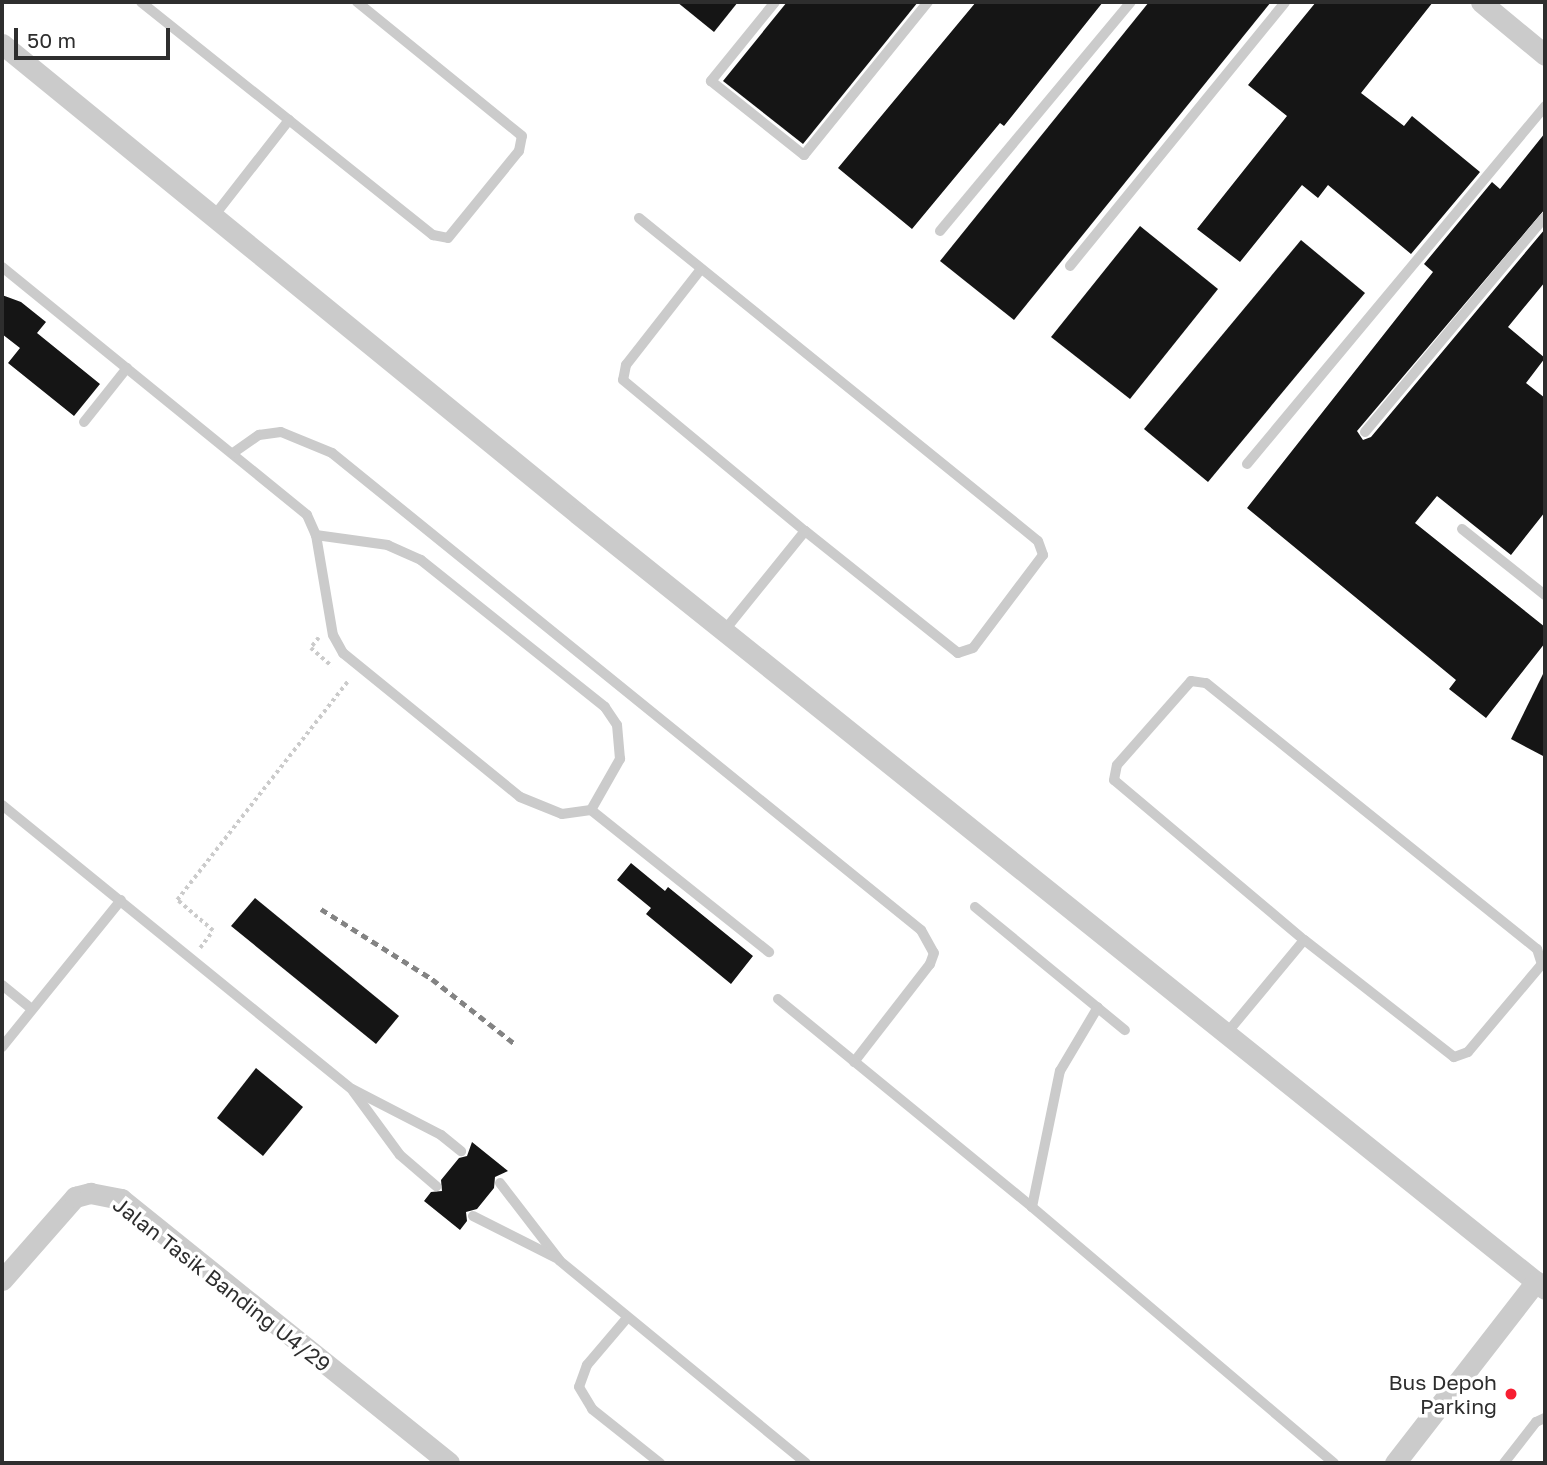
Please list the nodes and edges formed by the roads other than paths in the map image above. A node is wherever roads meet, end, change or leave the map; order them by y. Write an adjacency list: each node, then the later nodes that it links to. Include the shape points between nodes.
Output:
1 (141, 2): 11 (lane)
2 (357, 2): 11 (lane, via 517,130 523,144 519,151 454,233 440,239)
3 (775, 2): 4 (lane, via 711,81 804,155)
4 (928, 2)
5 (1131, 2): 15 (lane)
6 (1285, 2): 16 (lane)
7 (1480, 2): 9 (street)
8 (2, 44): 12 (street)
9 (1545, 55)
10 (1545, 106): 23 (lane)
11 (289, 120): 12 (lane)
12 (214, 216): 28 (street)
13 (1545, 217): 21 (lane)
14 (639, 218): 18 (lane)
15 (940, 231)
16 (1070, 266)
17 (2, 267): 19 (lane)
18 (701, 269): 25 (lane, via 626,365 623,380); 25 (lane, via 1038,541 1044,555 973,648 958,653)
19 (127, 368): 20 (lane); 22 (lane)
20 (84, 422)
21 (1365, 432)
22 (233, 453): 26 (lane, via 307,515); 42 (lane, via 259,435 281,432 332,453 921,930 934,953 930,964)
23 (1248, 464)
24 (1462, 529): 27 (lane)
25 (805, 531): 28 (lane)
26 (316, 535): 30 (lane, via 333,635 343,653 520,797 562,814); 30 (lane, via 388,545 421,560 605,707 617,725 620,759)
27 (1545, 595)
28 (724, 631): 40 (street)
29 (2, 805): 31 (lane)
30 (591, 810): 34 (lane)
31 (121, 900): 38 (lane); 43 (lane)
32 (975, 907): 37 (lane)
33 (1304, 940): 33 (lane, via 1114,780 1116,765 1191,681 1206,683 1537,949 1542,964 1468,1052 1454,1057); 40 (lane)
34 (769, 952)
35 (2, 985): 38 (lane)
36 (778, 999): 42 (lane)
37 (1098, 1007): 39 (lane); 47 (lane, via 1060,1071)
38 (32, 1009): 41 (lane)
39 (1125, 1030)
40 (1226, 1034): 51 (street)
41 (2, 1047)
42 (855, 1062): 47 (lane)
43 (352, 1089): 44 (lane, via 441,1135); 46 (lane, via 400,1155)
44 (461, 1151)
45 (499, 1183): 49 (lane)
46 (436, 1185)
47 (1032, 1207): 57 (lane)
48 (473, 1216): 49 (lane)
49 (560, 1261): 52 (lane)
50 (2, 1280): 54 (street, Jalan Tasik Banding U4/29, via 75,1197 90,1193 121,1199)
51 (1541, 1285): 58 (street)
52 (627, 1318): 55 (lane, via 587,1365 579,1387 592,1409); 56 (lane)
53 (1545, 1418): 59 (lane, via 1536,1422)
54 (449, 1463)
55 (660, 1463)
56 (806, 1463)
57 (1334, 1463)
58 (1395, 1463)
59 (1504, 1463)

